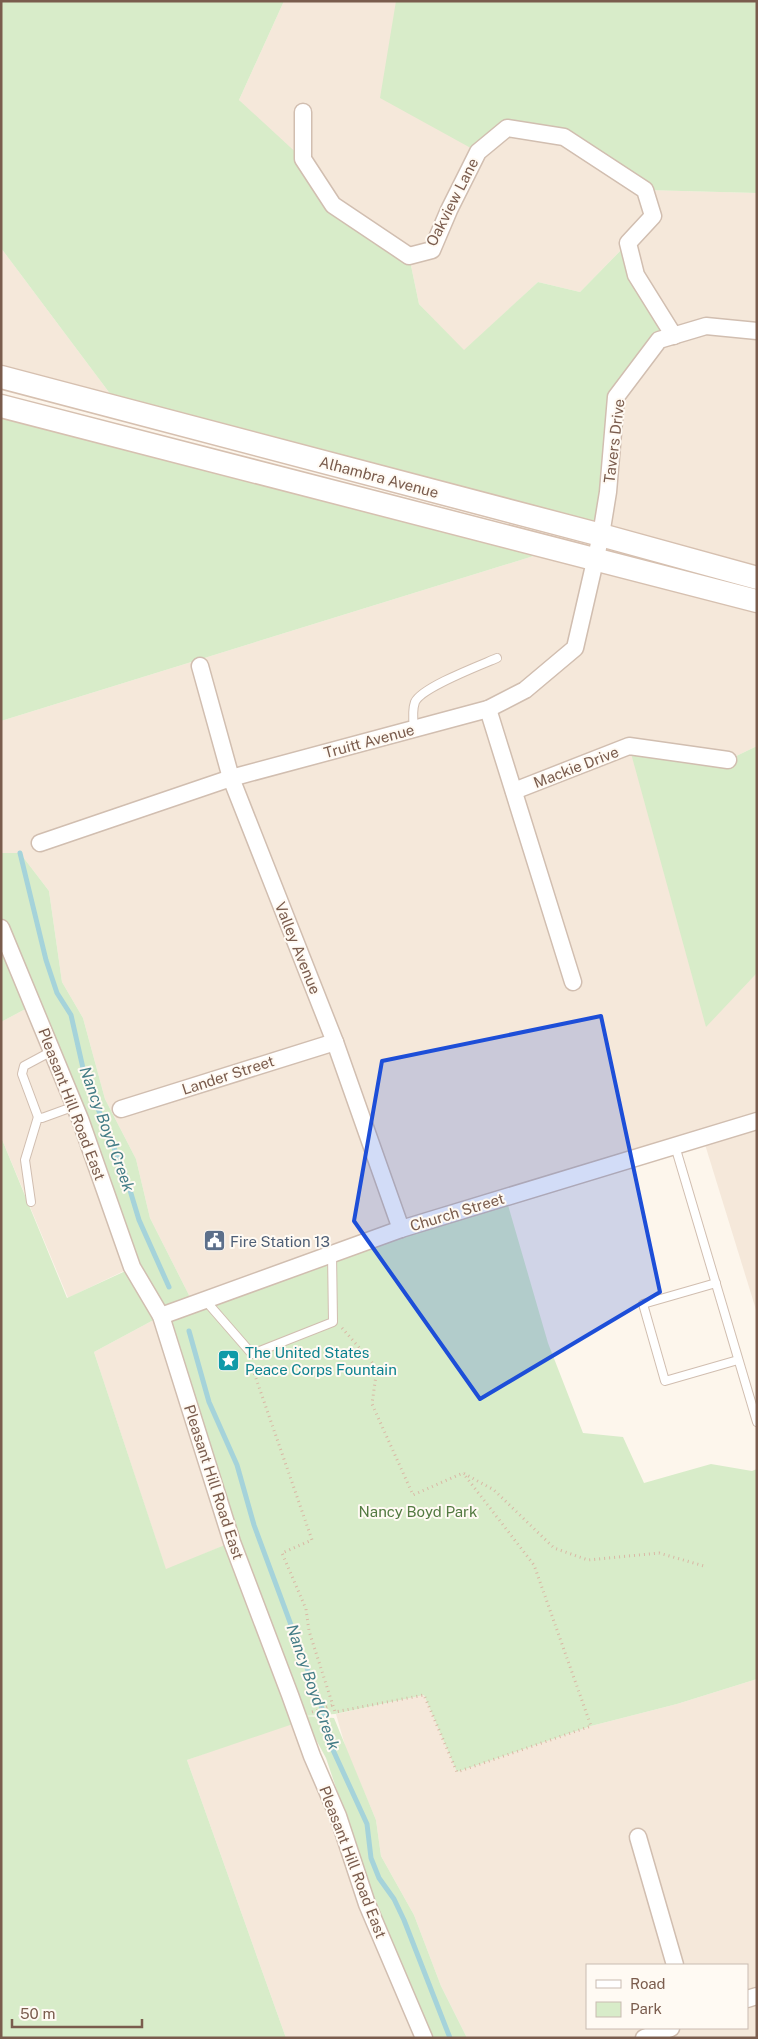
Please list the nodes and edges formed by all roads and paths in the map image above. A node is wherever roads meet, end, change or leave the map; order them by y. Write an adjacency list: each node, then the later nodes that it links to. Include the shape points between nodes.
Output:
1 (303, 112): 3 (street, Oakview Lane, via 303,159 333,205 409,256 432,250 478,152 506,128 564,137 645,190 653,216 628,243 636,275)
2 (757, 331): 3 (street, Tavers Drive, via 706,326)
3 (674, 336): 6 (street, Tavers Drive, via 659,340 616,396)
4 (1, 377): 6 (main road, Alhambra Avenue)
5 (1, 406): 7 (main road, Alhambra Avenue)
6 (601, 535): 7 (street, Truitt Avenue); 8 (main road, Alhambra Avenue)
7 (596, 559): 9 (main road, Alhambra Avenue); 12 (street, Truitt Avenue, via 575,648 525,690)
8 (757, 578)
9 (757, 601)
10 (497, 658): 13 (lane, via 418,696 414,707)
11 (200, 666): 15 (street, Valley Avenue)
12 (488, 709): 13 (street, Truitt Avenue); 16 (street, Mackie Drive)
13 (414, 729): 15 (street, Truitt Avenue)
14 (728, 760): 16 (street, Mackie Drive, via 629,746)
15 (231, 778): 17 (street, Truitt Avenue); 20 (street, Valley Avenue)
16 (514, 791): 19 (street, Mackie Drive)
17 (40, 844)
18 (1, 928): 21 (street, Pleasant Hill Road East)
19 (573, 982)
20 (335, 1042): 23 (street, Lander Street); 28 (street, Valley Avenue)
21 (52, 1051): 22 (street, Pleasant Hill Road East); 24 (lane, via 24,1066 22,1074)
22 (75, 1106): 24 (lane); 32 (street, Pleasant Hill Road East, via 132,1268)
23 (121, 1109)
24 (38, 1118): 27 (lane, via 25,1160)
25 (757, 1121): 26 (street, Church Street)
26 (675, 1146): 28 (street, Church Street); 30 (lane)
27 (31, 1202)
28 (401, 1229): 29 (street, Church Street)
29 (332, 1253): 31 (street, Church Street); 31 (lane, via 333,1322 252,1354)
30 (716, 1283): 35 (lane); 35 (lane, via 643,1304 645,1313 665,1381)
31 (204, 1299): 32 (street, Church Street)
32 (161, 1316): 42 (street, Pleasant Hill Road East, via 232,1542 297,1717 338,1816 366,1904)
33 (339, 1325): 37 (path, via 377,1368 372,1404 413,1495)
34 (259, 1360): 37 (path, via 251,1364 312,1540 282,1553 306,1609 309,1631 335,1712 424,1695 457,1772 591,1726 534,1565)
35 (738, 1360): 36 (lane)
36 (757, 1422)
37 (463, 1473): 38 (path, via 494,1490 554,1548 588,1560 660,1553)
38 (704, 1566)
39 (638, 1837): 40 (street)
40 (675, 1964)
41 (668, 2029): 43 (street)
42 (424, 2038)
43 (644, 2038)

